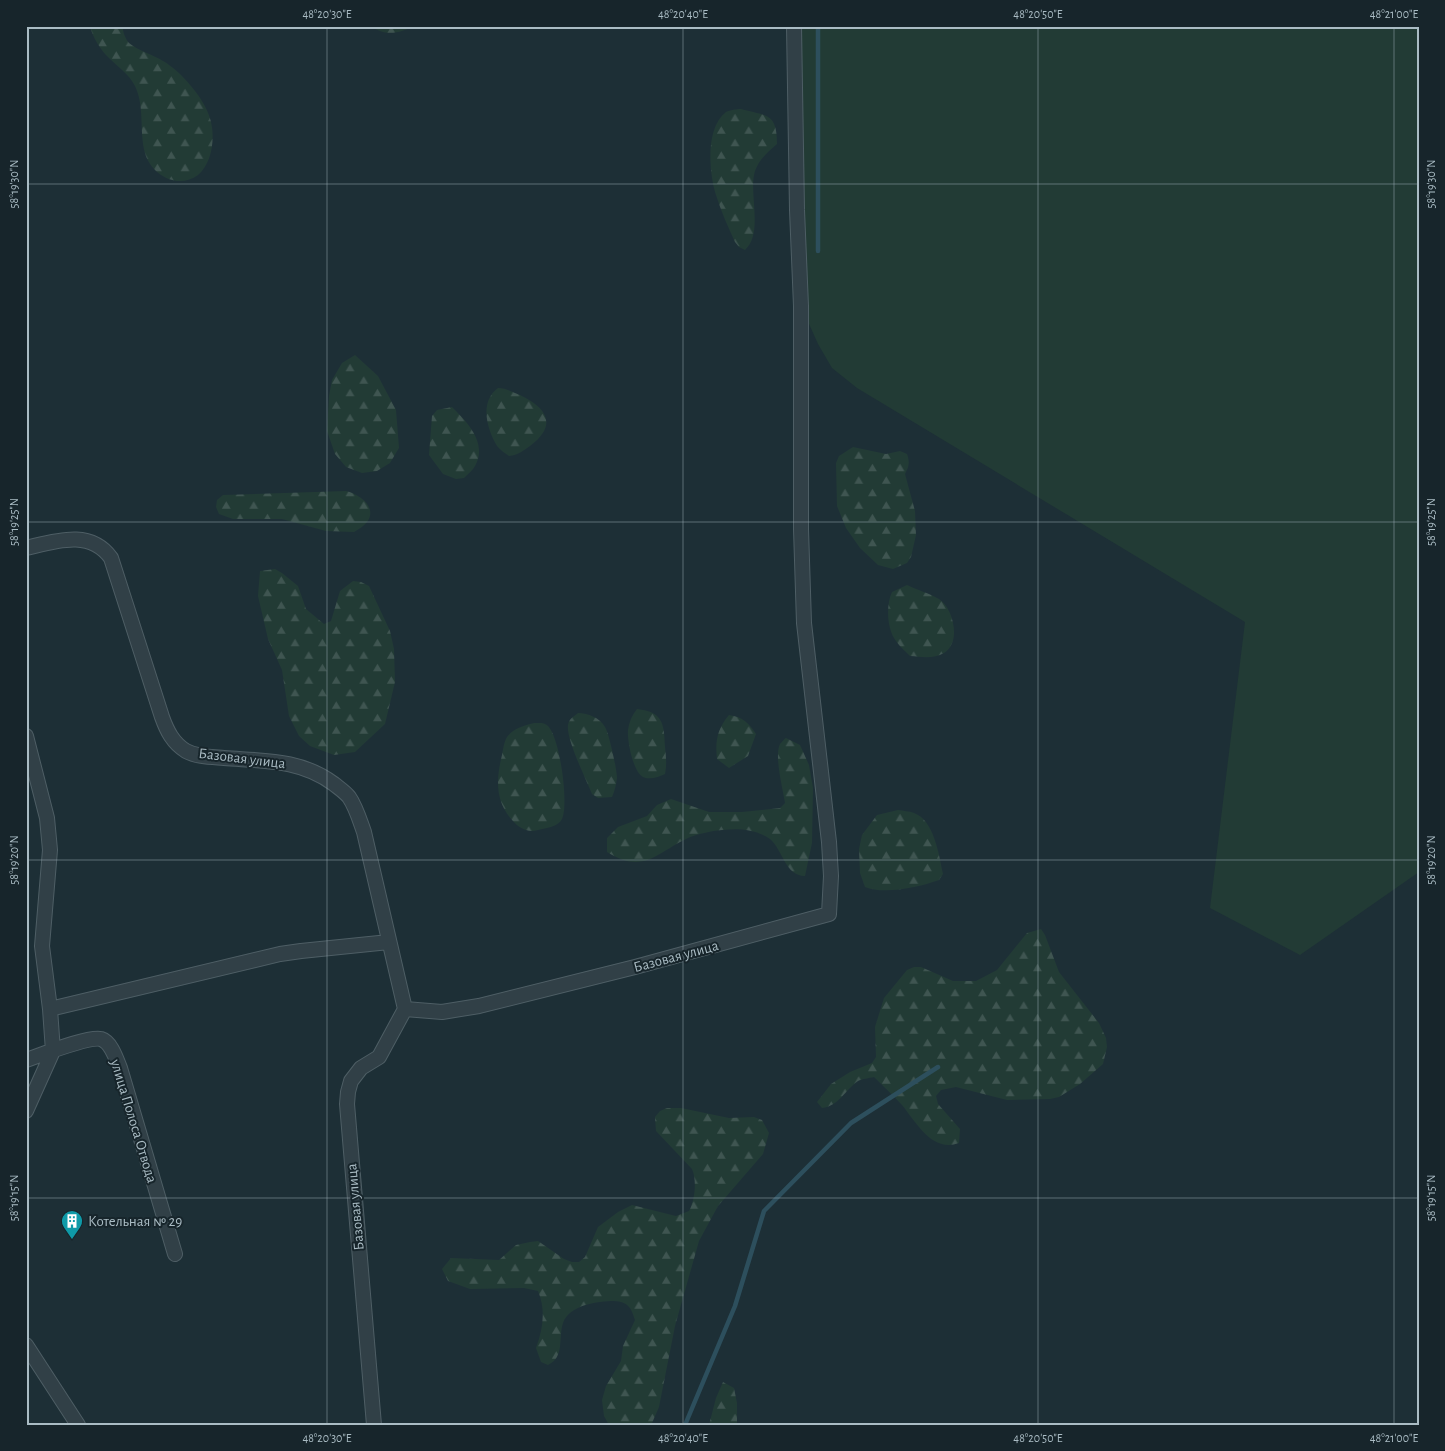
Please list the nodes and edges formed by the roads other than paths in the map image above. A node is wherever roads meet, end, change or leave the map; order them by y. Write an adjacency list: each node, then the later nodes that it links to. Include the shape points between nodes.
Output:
1 (794, 26): 6 (street, Базовая улица, via 803,614 829,842 829,914 479,1006 442,1012)
2 (26, 548): 4 (street, Базовая улица, via 62,540 84,540 104,549 111,558 167,731 174,741 187,751 200,755 304,768 321,775 348,796 364,832)
3 (26, 736): 5 (street, via 47,818 50,850 42,946)
4 (389, 942): 5 (street, via 280,954); 6 (street, Базовая улица)
5 (50, 1009): 7 (street)
6 (405, 1009): 13 (street, Базовая улица, via 379,1057 361,1068 351,1081 347,1104)
7 (53, 1051): 8 (street, улица Полоса Отвода); 9 (street); 10 (street, улица Полоса Отвода, via 91,1039 102,1039 115,1055)
8 (26, 1060)
9 (26, 1111)
10 (175, 1254)
11 (26, 1345): 12 (street)
12 (78, 1425)
13 (374, 1425)

